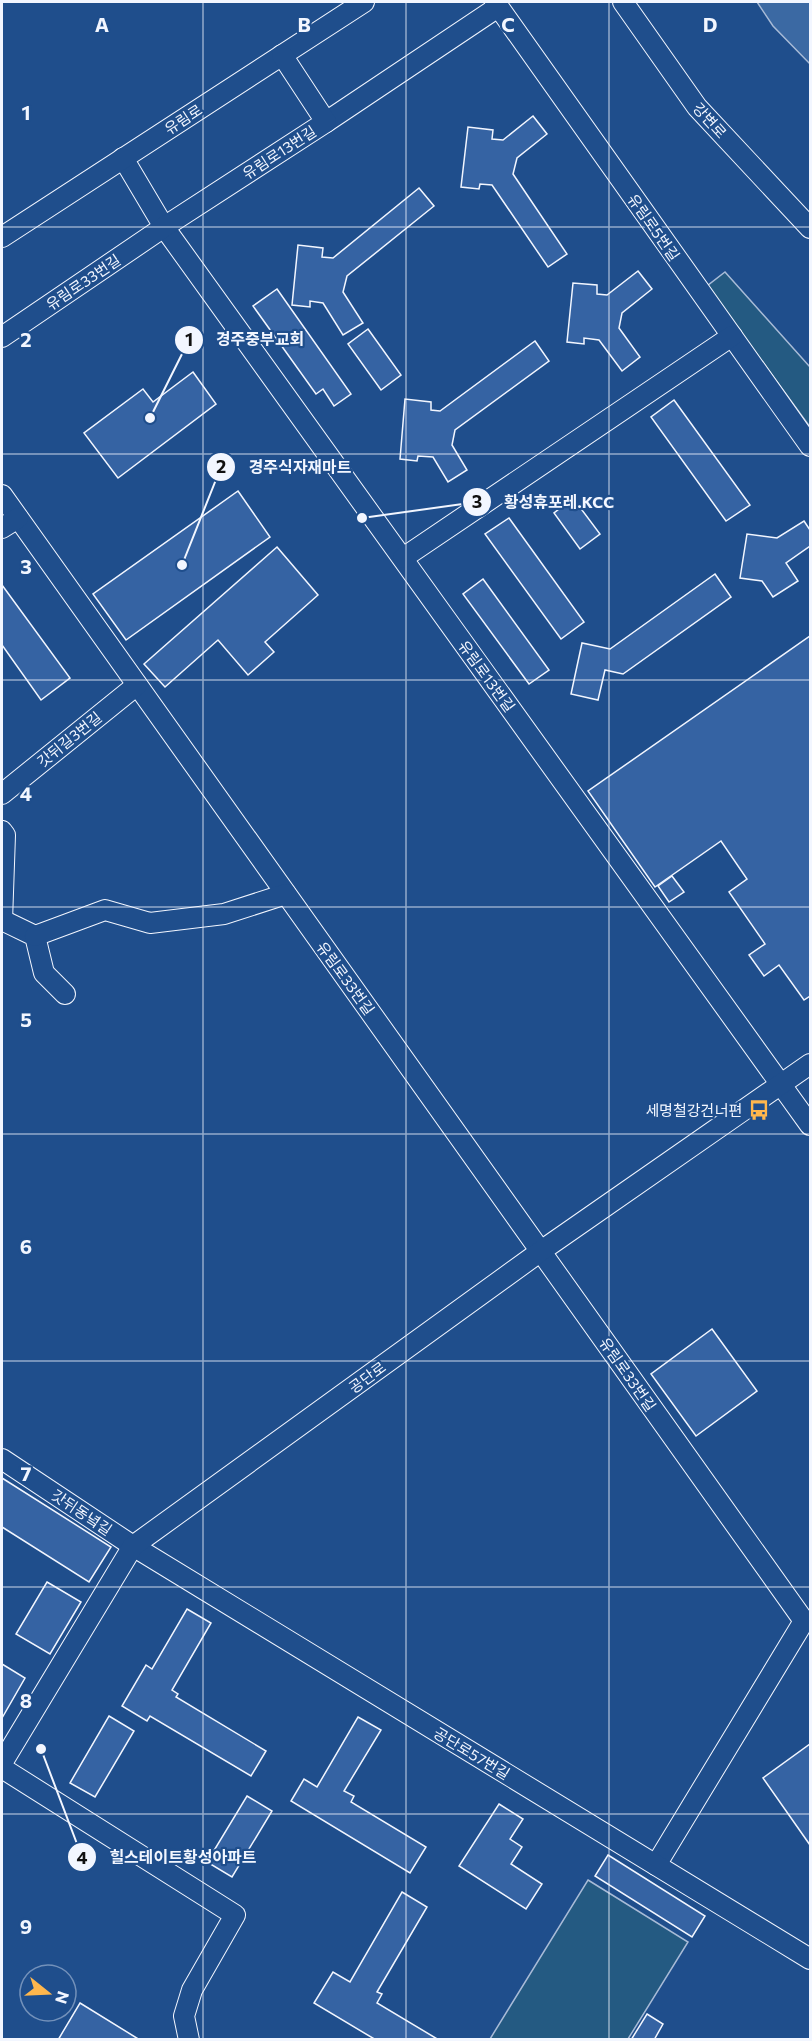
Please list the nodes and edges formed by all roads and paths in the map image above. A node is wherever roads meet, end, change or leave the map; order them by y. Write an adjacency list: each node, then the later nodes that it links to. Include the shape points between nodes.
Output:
1 (364, 2): 4 (street, 유림로)
2 (623, 2): 8 (street, 강변로, via 697,107)
3 (496, 4): 5 (street, 유림로5번길); 10 (street, 유림로5번길)
4 (282, 55): 5 (street, 유림로13번길); 6 (street, 유림로)
5 (326, 122): 7 (street, 유림로13번길)
6 (123, 158): 7 (street, 유림로13번길); 9 (street, 유림로)
7 (164, 227): 11 (street, 유림로33번길); 15 (street, 유림로13번길)
8 (810, 228)
9 (2, 237)
10 (732, 336): 12 (street, 유림로5번길); 15 (street)
11 (2, 337)
12 (810, 446)
13 (2, 495): 14 (street, 유림로33번길)
14 (10, 523): 16 (street, 유림로33번길)
15 (403, 558): 24 (street, 유림로13번길)
16 (137, 685): 17 (street, 갓뒤길3번길); 19 (street, 유림로33번길)
17 (2, 794)
18 (2, 831): 20 (street)
19 (286, 894): 21 (street, via 224,914 150,923 105,910); 26 (street, 유림로33번길)
20 (2, 921): 21 (street)
21 (35, 936): 22 (street, via 44,973)
22 (66, 994)
23 (810, 1064): 24 (street, 공단로)
24 (781, 1084): 25 (street, 유림로13번길); 26 (street, 공단로)
25 (810, 1125)
26 (541, 1251): 28 (street, 공단로); 31 (street, 유림로33번길, via 804,1621)
27 (2, 1459): 28 (street, 갓뒤동녘길)
28 (133, 1546): 29 (street, 공단로); 31 (street, 공단로57번길)
29 (2, 1763)
30 (2, 1768): 33 (street, via 235,1915 192,1990 184,2016)
31 (656, 1865): 32 (street, 공단로57번길)
32 (810, 1959)
33 (189, 2040)

